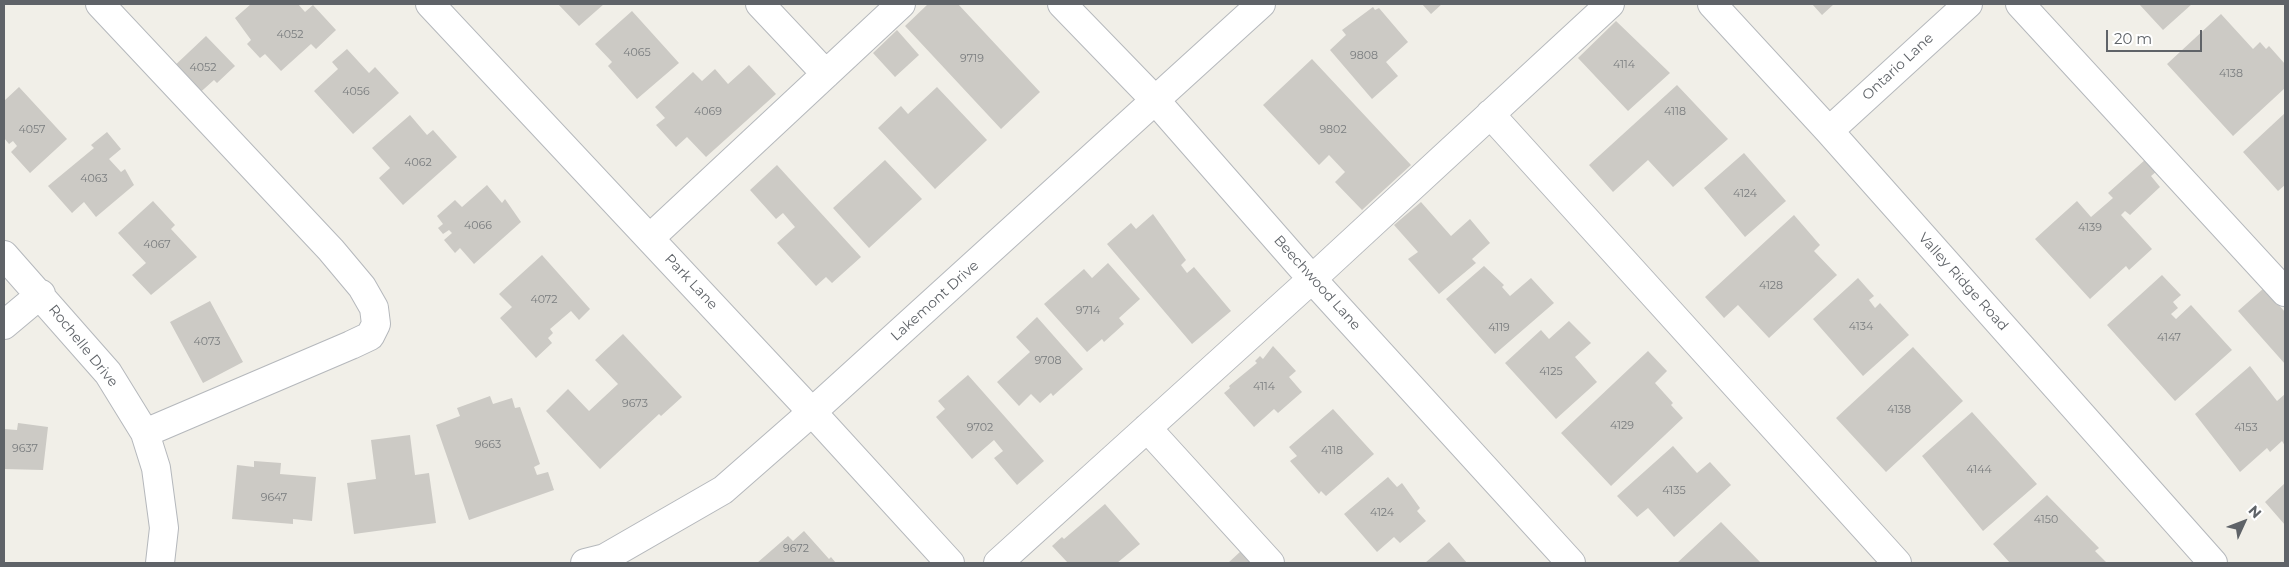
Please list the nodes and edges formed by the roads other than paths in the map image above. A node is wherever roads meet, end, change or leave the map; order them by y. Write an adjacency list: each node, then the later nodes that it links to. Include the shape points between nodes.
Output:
1 (100, 4): 23 (street, via 331,250 362,287 374,308 376,324 370,336 351,345)
2 (430, 4): 15 (street, Park Lane)
3 (760, 4): 11 (street)
4 (901, 4): 11 (street)
5 (1062, 4): 12 (street, Beechwood Lane)
6 (1261, 4): 12 (street, Lakemont Drive)
7 (1610, 4): 13 (street)
8 (1712, 4): 14 (street, Valley Ridge Road)
9 (1968, 4): 14 (street, Ontario Lane)
10 (2020, 4): 18 (street)
11 (826, 74): 15 (street)
12 (1155, 100): 17 (street, Beechwood Lane); 21 (street, Lakemont Drive)
13 (1490, 114): 17 (street); 30 (street)
14 (1829, 131): 31 (street, Valley Ridge Road)
15 (650, 238): 21 (street, Park Lane)
16 (4, 255): 19 (street, Rochelle Drive)
17 (1312, 279): 22 (street); 29 (street, Beechwood Lane)
18 (2285, 292)
19 (41, 294): 20 (street); 23 (street, Rochelle Drive, via 108,372)
20 (4, 325)
21 (812, 412): 25 (street, Lakemont Drive, via 723,490 605,558); 26 (street, Park Lane)
22 (1147, 428): 27 (street); 28 (street)
23 (145, 433): 24 (street, Rochelle Drive, via 156,468 164,528)
24 (160, 563)
25 (585, 563)
26 (950, 563)
27 (998, 563)
28 (1270, 563)
29 (1571, 563)
30 (1897, 563)
31 (2213, 563)

